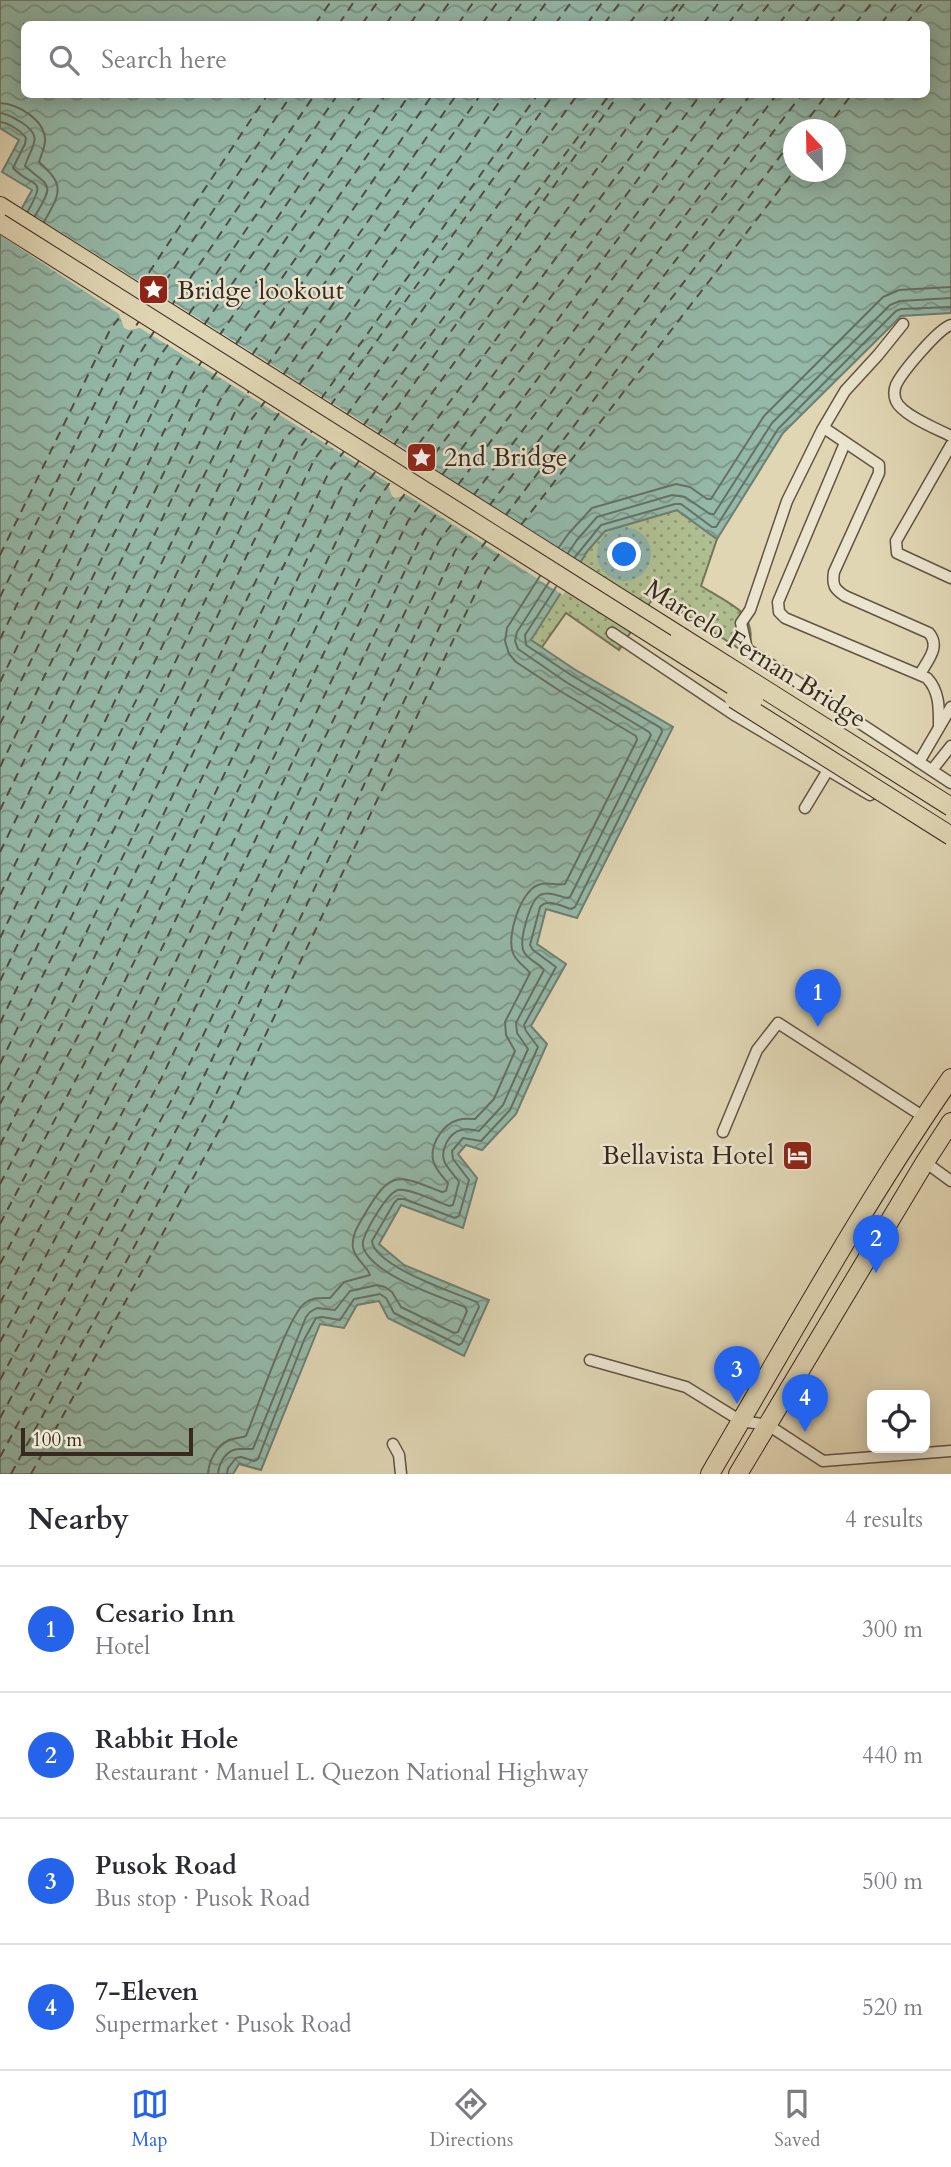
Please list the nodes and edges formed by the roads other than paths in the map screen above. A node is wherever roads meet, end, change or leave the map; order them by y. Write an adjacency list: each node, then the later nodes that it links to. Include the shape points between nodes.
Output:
1 (0, 206): 20 (main road, Marcelo Fernan Bridge, bridge)
2 (0, 223): 11 (main road, Marcelo Fernan Bridge, bridge)
3 (903, 324): 16 (street, via 845,391 822,430 787,501 750,610 741,623 747,649 765,667)
4 (951, 325): 6 (street, via 933,337 897,385 894,396 904,411)
5 (827, 429): 7 (street)
6 (951, 436)
7 (845, 443): 12 (street, via 875,461 879,473 832,583 845,596 935,639 935,648); 12 (street, via 778,602 779,612)
8 (951, 445): 9 (street, via 896,541 897,553)
9 (951, 578)
10 (612, 633): 17 (street)
11 (673, 648): 22 (main road, Marcelo Fernan Bridge, bridge); 23 (main road, bridge, via 708,682)
12 (920, 674): 14 (street, via 934,686)
13 (951, 707): 14 (street)
14 (939, 727): 16 (street)
15 (951, 746): 18 (street)
16 (919, 762): 18 (street)
17 (828, 770): 21 (street); 24 (street)
18 (932, 771): 19 (street)
19 (951, 783)
20 (951, 807)
21 (805, 808)
22 (951, 824)
23 (951, 836)
24 (951, 842)
25 (951, 1078): 26 (main road)
26 (924, 1117): 28 (street, via 778,1023 757,1050); 32 (main road)
27 (951, 1122): 29 (main road)
28 (723, 1132)
29 (925, 1162): 30 (street); 33 (main road)
30 (951, 1181)
31 (590, 1360): 32 (street, via 686,1387)
32 (741, 1421): 33 (street); 37 (main road)
33 (768, 1425): 35 (street, via 822,1461); 38 (main road)
34 (393, 1444): 36 (street)
35 (951, 1451)
36 (401, 1474)
37 (710, 1474)
38 (738, 1474)

